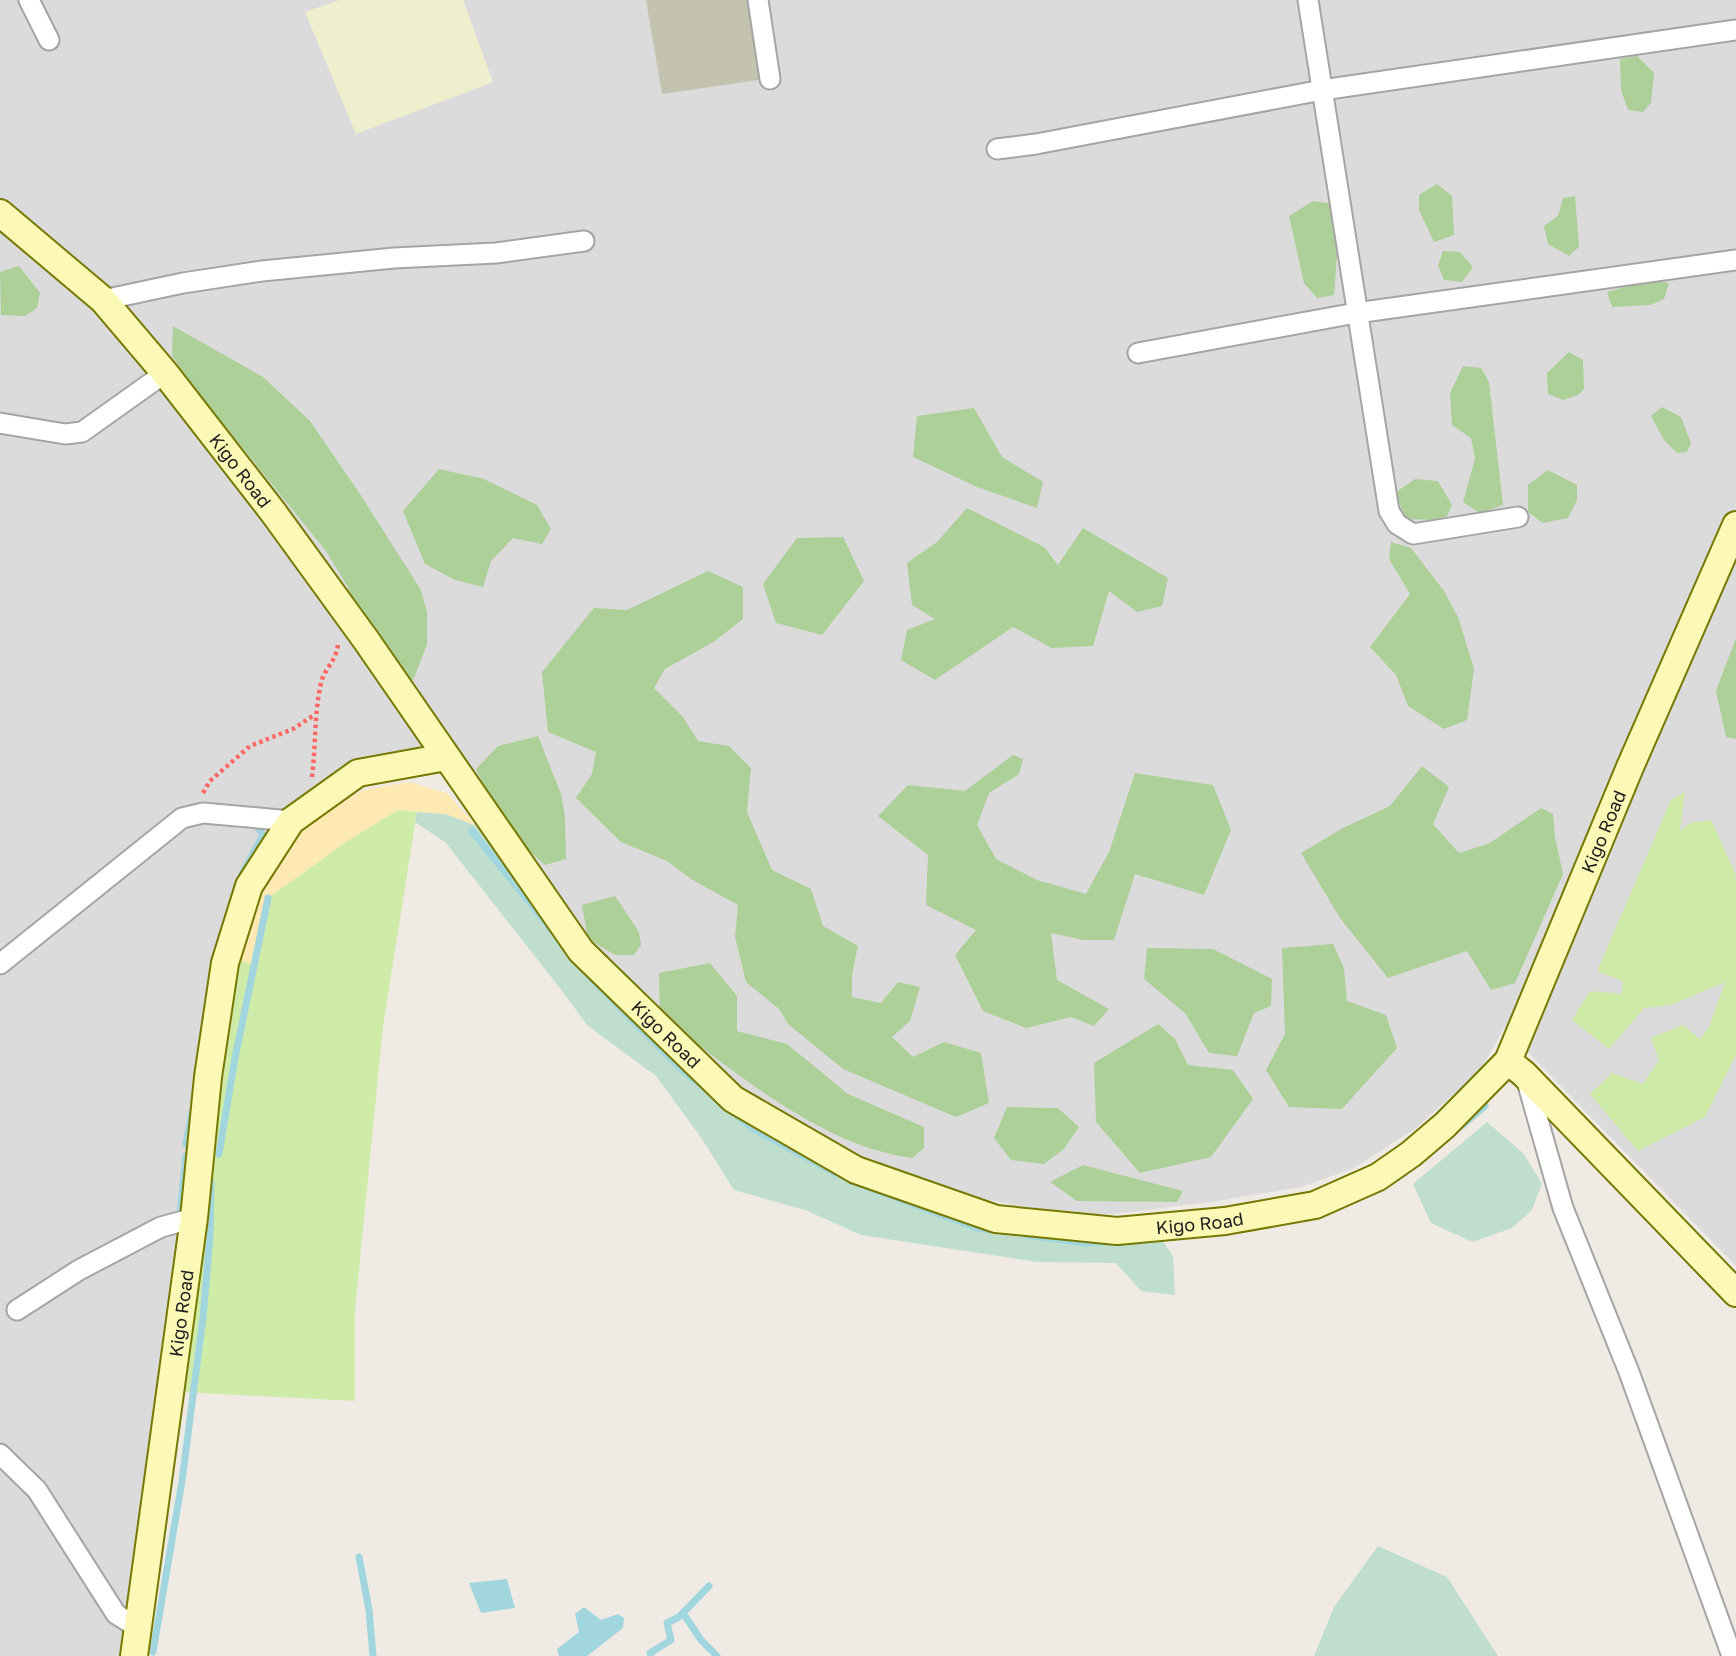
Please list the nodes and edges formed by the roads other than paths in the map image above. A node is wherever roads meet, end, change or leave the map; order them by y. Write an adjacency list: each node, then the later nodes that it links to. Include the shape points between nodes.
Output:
1 (29, 0): 5 (street)
2 (758, 0): 6 (street)
3 (1308, 0): 7 (street)
4 (1736, 30): 7 (street)
5 (49, 40)
6 (770, 79)
7 (1322, 90): 8 (street); 13 (street)
8 (997, 149)
9 (0, 213): 12 (street, Kigo Road)
10 (584, 241): 12 (street, via 496,253 262,271)
11 (1736, 260): 13 (street)
12 (103, 300): 15 (street, Kigo Road)
13 (1356, 313): 14 (street); 17 (street, via 1389,511 1397,524 1413,534)
14 (1138, 353)
15 (165, 373): 16 (street, via 82,432 65,434); 19 (street, Kigo Road, via 273,512)
16 (0, 423)
17 (1518, 517)
18 (1736, 525): 22 (street, Kigo Road, via 1630,767)
19 (446, 757): 20 (street, Kigo Road, via 358,773); 22 (street, Kigo Road, via 581,951 733,1098 856,1170 996,1219 1117,1231 1225,1221 1315,1205 1378,1177)
20 (299, 815): 21 (street, via 203,813 182,818); 23 (street, Kigo Road, via 249,886 225,962)
21 (0, 964)
22 (1516, 1067): 24 (street); 29 (street, via 1568,1221 1629,1372)
23 (194, 1218): 25 (street, via 160,1227); 27 (street, Kigo Road)
24 (1736, 1293)
25 (17, 1310)
26 (0, 1454): 27 (street, via 37,1490 116,1614)
27 (139, 1629): 28 (street, Kigo Road)
28 (134, 1656)
29 (1732, 1656)

